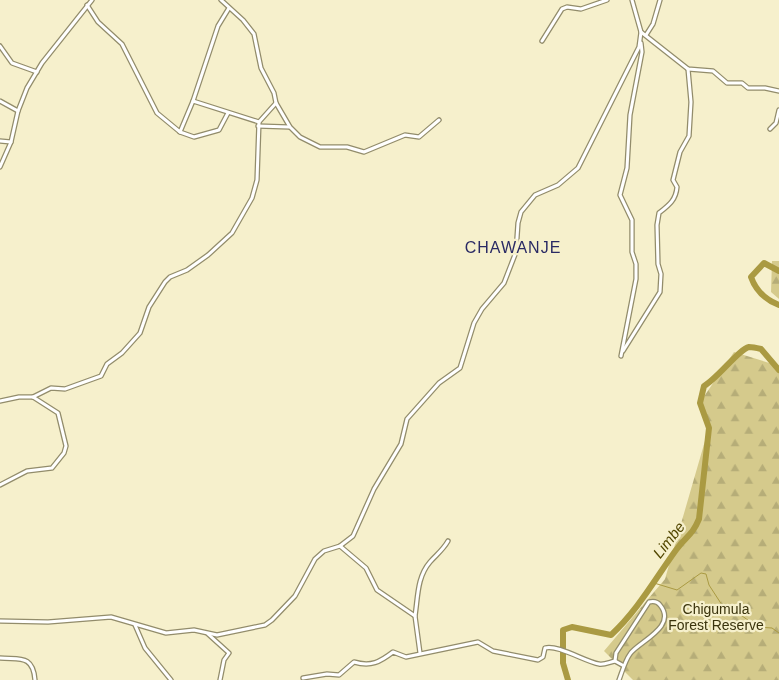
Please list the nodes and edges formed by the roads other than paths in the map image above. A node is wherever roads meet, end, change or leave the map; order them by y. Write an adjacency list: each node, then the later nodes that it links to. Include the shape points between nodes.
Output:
1 (92, 0): 6 (street)
2 (221, 0): 7 (street)
3 (608, 0): 10 (street, via 581,9 562,9)
4 (632, 0): 8 (street)
5 (660, 0): 9 (street)
6 (86, 5): 14 (street); 26 (street, via 98,22 122,44 158,113)
7 (229, 8): 17 (street, via 218,26); 18 (street, via 254,34 261,68)
8 (641, 32): 9 (street); 11 (street)
9 (646, 35): 13 (street)
10 (542, 41)
11 (640, 43): 30 (street, via 642,52 630,122 627,168 620,195 631,217 634,233 632,252 636,264); 36 (street, via 578,168 558,185 535,195 521,212 516,252 510,270 501,288 482,308 474,323 460,368 439,383 407,419 401,444 374,488 362,521 350,540)
12 (0, 46): 14 (street, via 12,63)
13 (688, 69): 15 (street, via 713,71 727,83); 30 (street, via 691,102 688,139 676,164 675,196 658,217 660,292)
14 (37, 72): 20 (street)
15 (779, 91)
16 (0, 101): 20 (street)
17 (193, 101): 21 (street); 26 (street)
18 (276, 103): 23 (street); 24 (street)
19 (779, 110): 25 (street, via 776,123)
20 (18, 112): 28 (street)
21 (228, 113): 23 (street); 26 (street, via 218,131 194,137)
22 (439, 120): 24 (street, via 419,137 405,135 364,152 347,147 315,146)
23 (258, 124): 24 (street); 32 (street, via 257,180 252,198 232,233 188,270 165,282 149,307 140,333 107,364 101,376 65,389 50,388)
24 (290, 127)
25 (770, 129)
26 (180, 132)
27 (0, 141): 28 (street)
28 (11, 142): 29 (street)
29 (0, 167)
30 (623, 351): 31 (street)
31 (622, 356)
32 (33, 397): 33 (street); 34 (street, via 58,413 66,446 64,453 52,468 27,471)
33 (0, 401)
34 (0, 485)
35 (448, 541): 37 (street, via 419,582)
36 (340, 546): 37 (street, via 366,568 377,590); 40 (street, via 324,551 316,559 296,596 265,625)
37 (414, 616): 41 (street)
38 (0, 621): 39 (street, via 48,622 111,617)
39 (135, 624): 40 (street, via 166,633 194,630); 47 (street, via 145,648)
40 (208, 634): 48 (street, via 229,653 224,660)
41 (420, 654): 43 (street, via 478,642 502,654 538,660 543,657 545,648 553,646 600,664); 45 (street, via 406,657 393,652 380,662 366,665 354,662 339,675)
42 (0, 658): 46 (street, via 26,660 32,666)
43 (615, 661): 44 (street); 44 (street, via 616,653 649,602 656,602 662,612 661,627 633,651)
44 (624, 666): 49 (street)
45 (303, 678)
46 (35, 680)
47 (171, 680)
48 (220, 680)
49 (618, 680)

